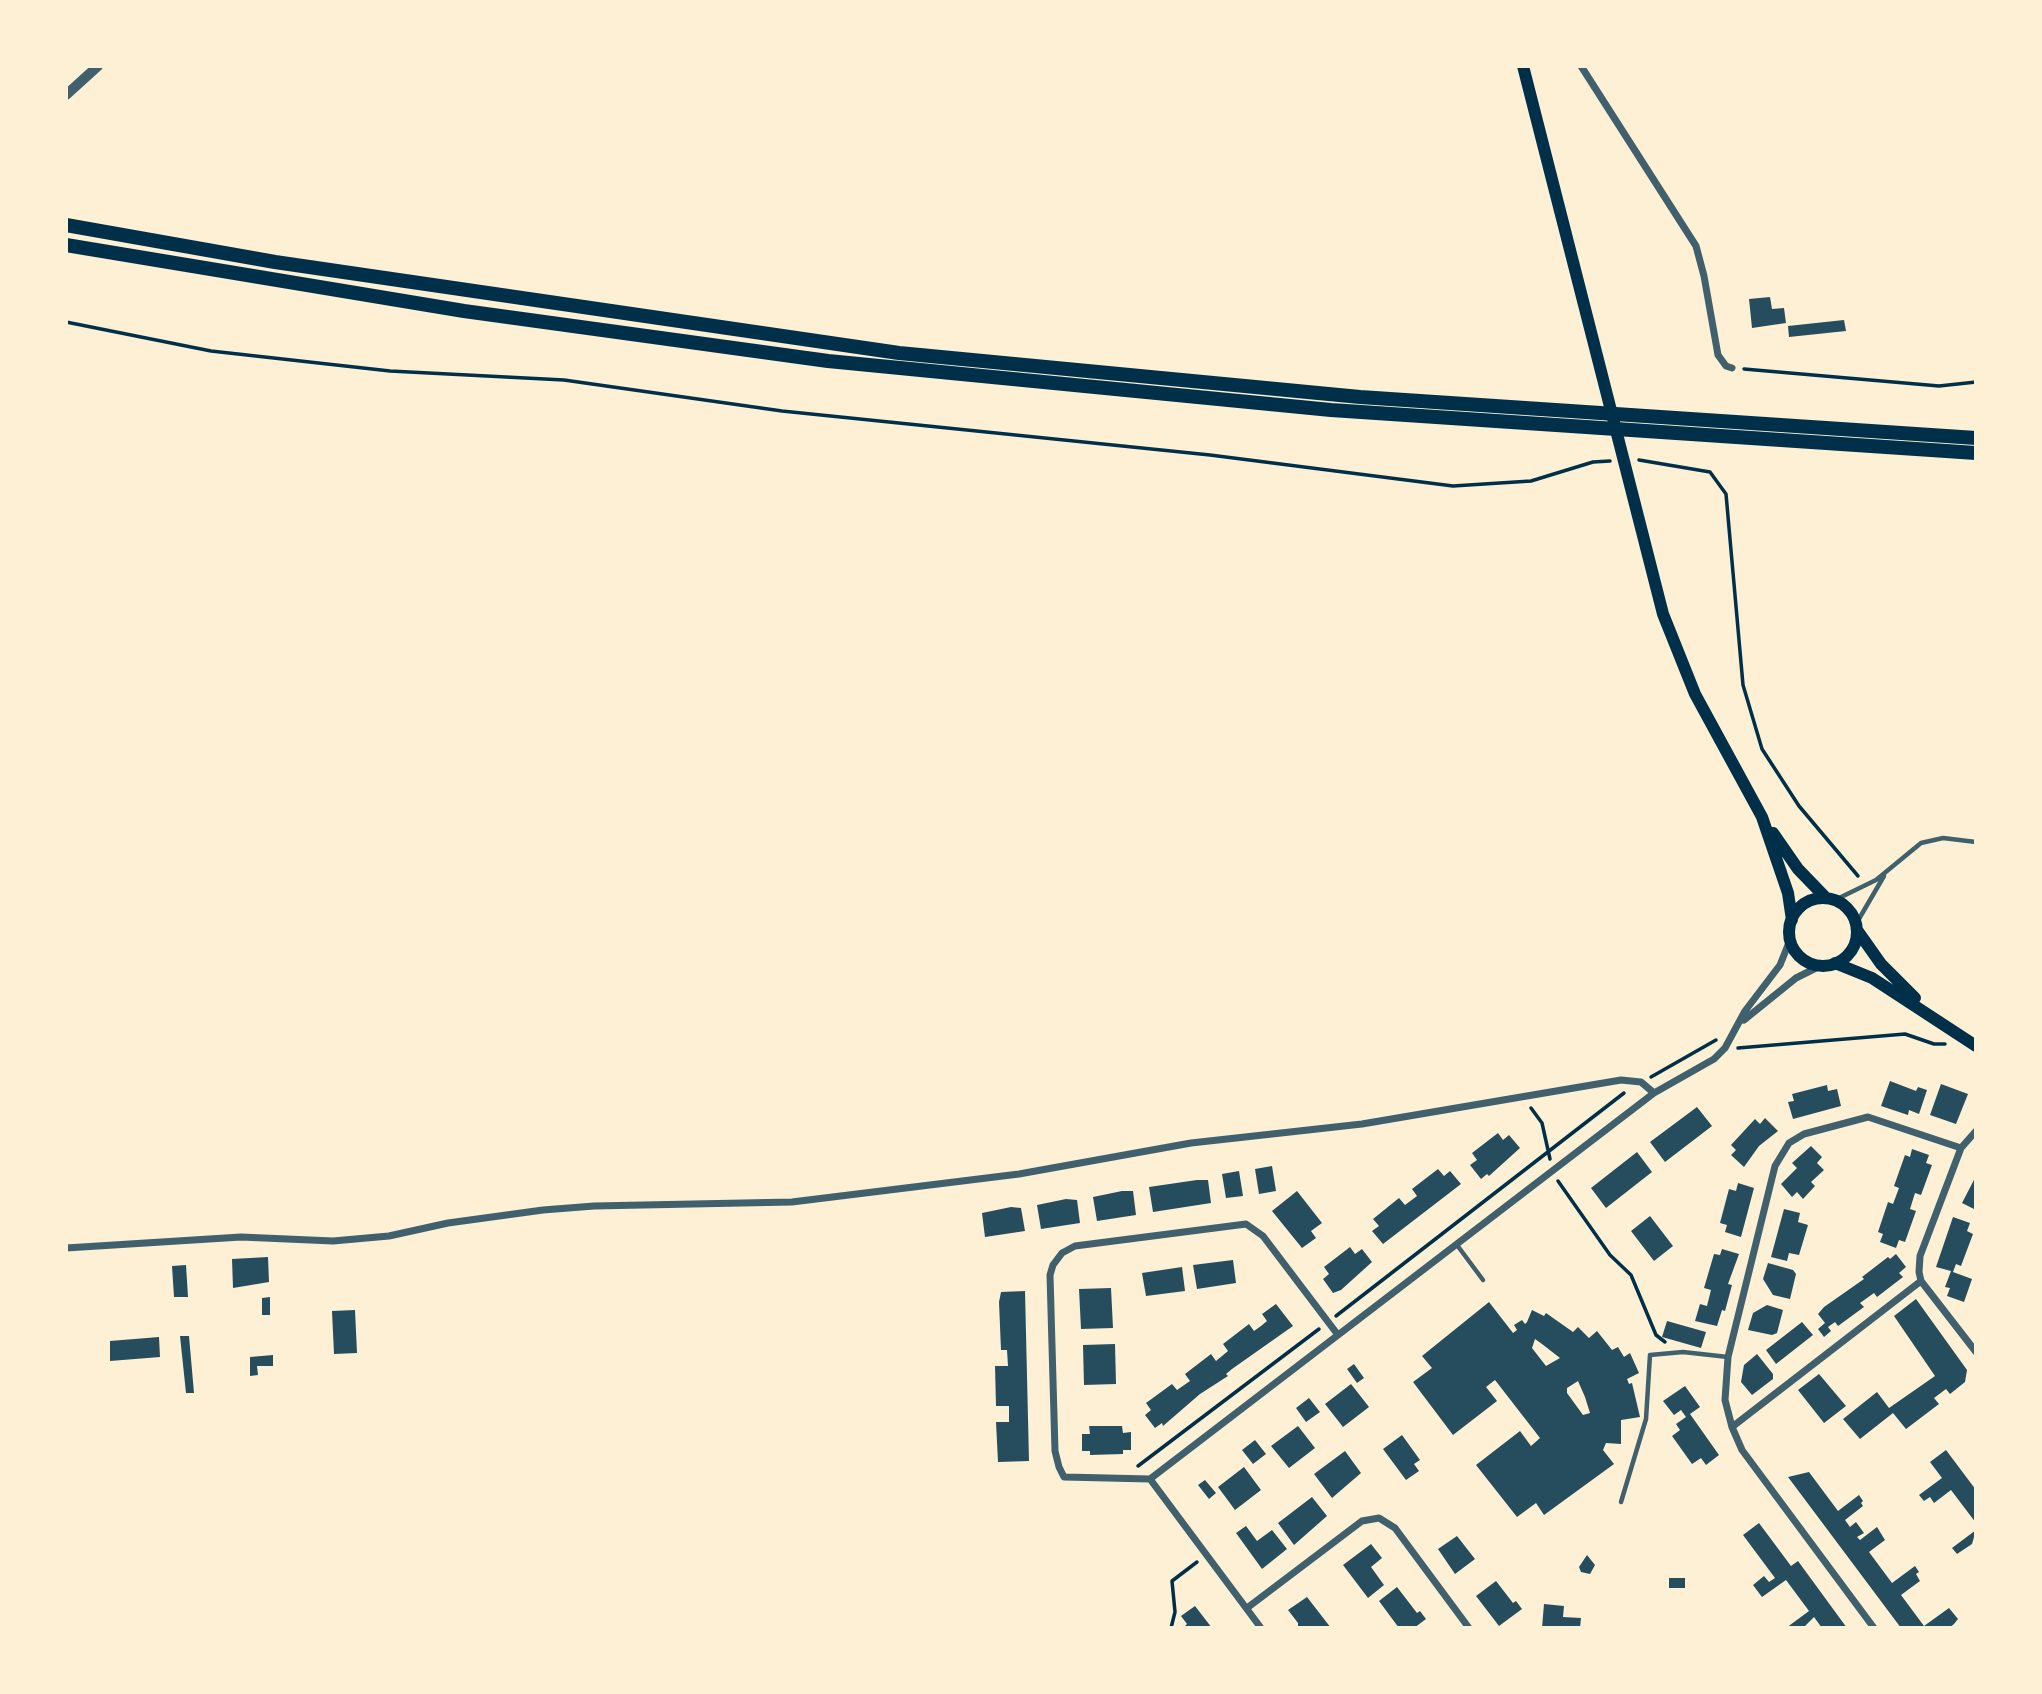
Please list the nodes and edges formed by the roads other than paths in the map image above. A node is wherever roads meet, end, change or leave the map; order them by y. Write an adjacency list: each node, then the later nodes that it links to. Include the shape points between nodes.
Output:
1 (98, 66): 4 (street)
2 (1523, 66): 10 (main road, via 1653,580 1686,675)
3 (1581, 66): 7 (street, via 1693,240 1718,355)
4 (66, 95)
5 (66, 225): 8 (highway, via 288,264 899,353 1360,397)
6 (66, 245): 9 (highway, via 411,303 790,357 1317,409)
7 (1732, 368)
8 (1976, 438)
9 (1976, 453)
10 (1762, 817): 13 (main road, via 1798,869); 14 (main road, via 1788,893)
11 (1976, 842): 12 (lane, via 1943,838 1922,843)
12 (1889, 870): 13 (lane, via 1867,886); 15 (lane, via 1872,891)
13 (1830, 899): 14 (main road, via 1805,903); 15 (main road, via 1848,909)
14 (1791, 920): 16 (main road)
15 (1856, 927): 17 (main road, via 1850,952); 19 (main road, via 1881,964)
16 (1790, 940): 18 (main road, via 1801,958); 20 (street, via 1780,965)
17 (1835, 963): 18 (main road); 19 (main road, via 1861,971)
18 (1820, 965): 20 (street, via 1761,1003)
19 (1933, 1015): 21 (main road)
20 (1735, 1031): 22 (street, via 1714,1059)
21 (1976, 1046)
22 (1654, 1093): 25 (street); 26 (street, via 1642,1082 1621,1080 1362,1124 1191,1143 1019,1174 792,1202 543,1210 333,1241 241,1237)
23 (1976, 1131): 24 (street)
24 (1961, 1148): 28 (street, via 1920,1256); 31 (street, via 1868,1117 1804,1134 1789,1143 1775,1166)
25 (1456, 1244): 27 (lane); 29 (street)
26 (66, 1248)
27 (1483, 1280)
28 (1922, 1281): 30 (street); 32 (street)
29 (1338, 1335): 33 (street); 33 (street, via 1263,1236 1246,1224 1069,1248 1057,1258 1050,1275 1055,1451 1064,1477)
30 (1976, 1352)
31 (1728, 1357): 32 (street, via 1724,1388); 34 (lane, via 1650,1354 1646,1419)
32 (1732, 1427): 38 (street, via 1750,1462)
33 (1150, 1479): 35 (street)
34 (1621, 1502)
35 (1247, 1608): 36 (street); 37 (street, via 1362,1521 1379,1518 1395,1528)
36 (1261, 1628)
37 (1469, 1628)
38 (1874, 1628)

